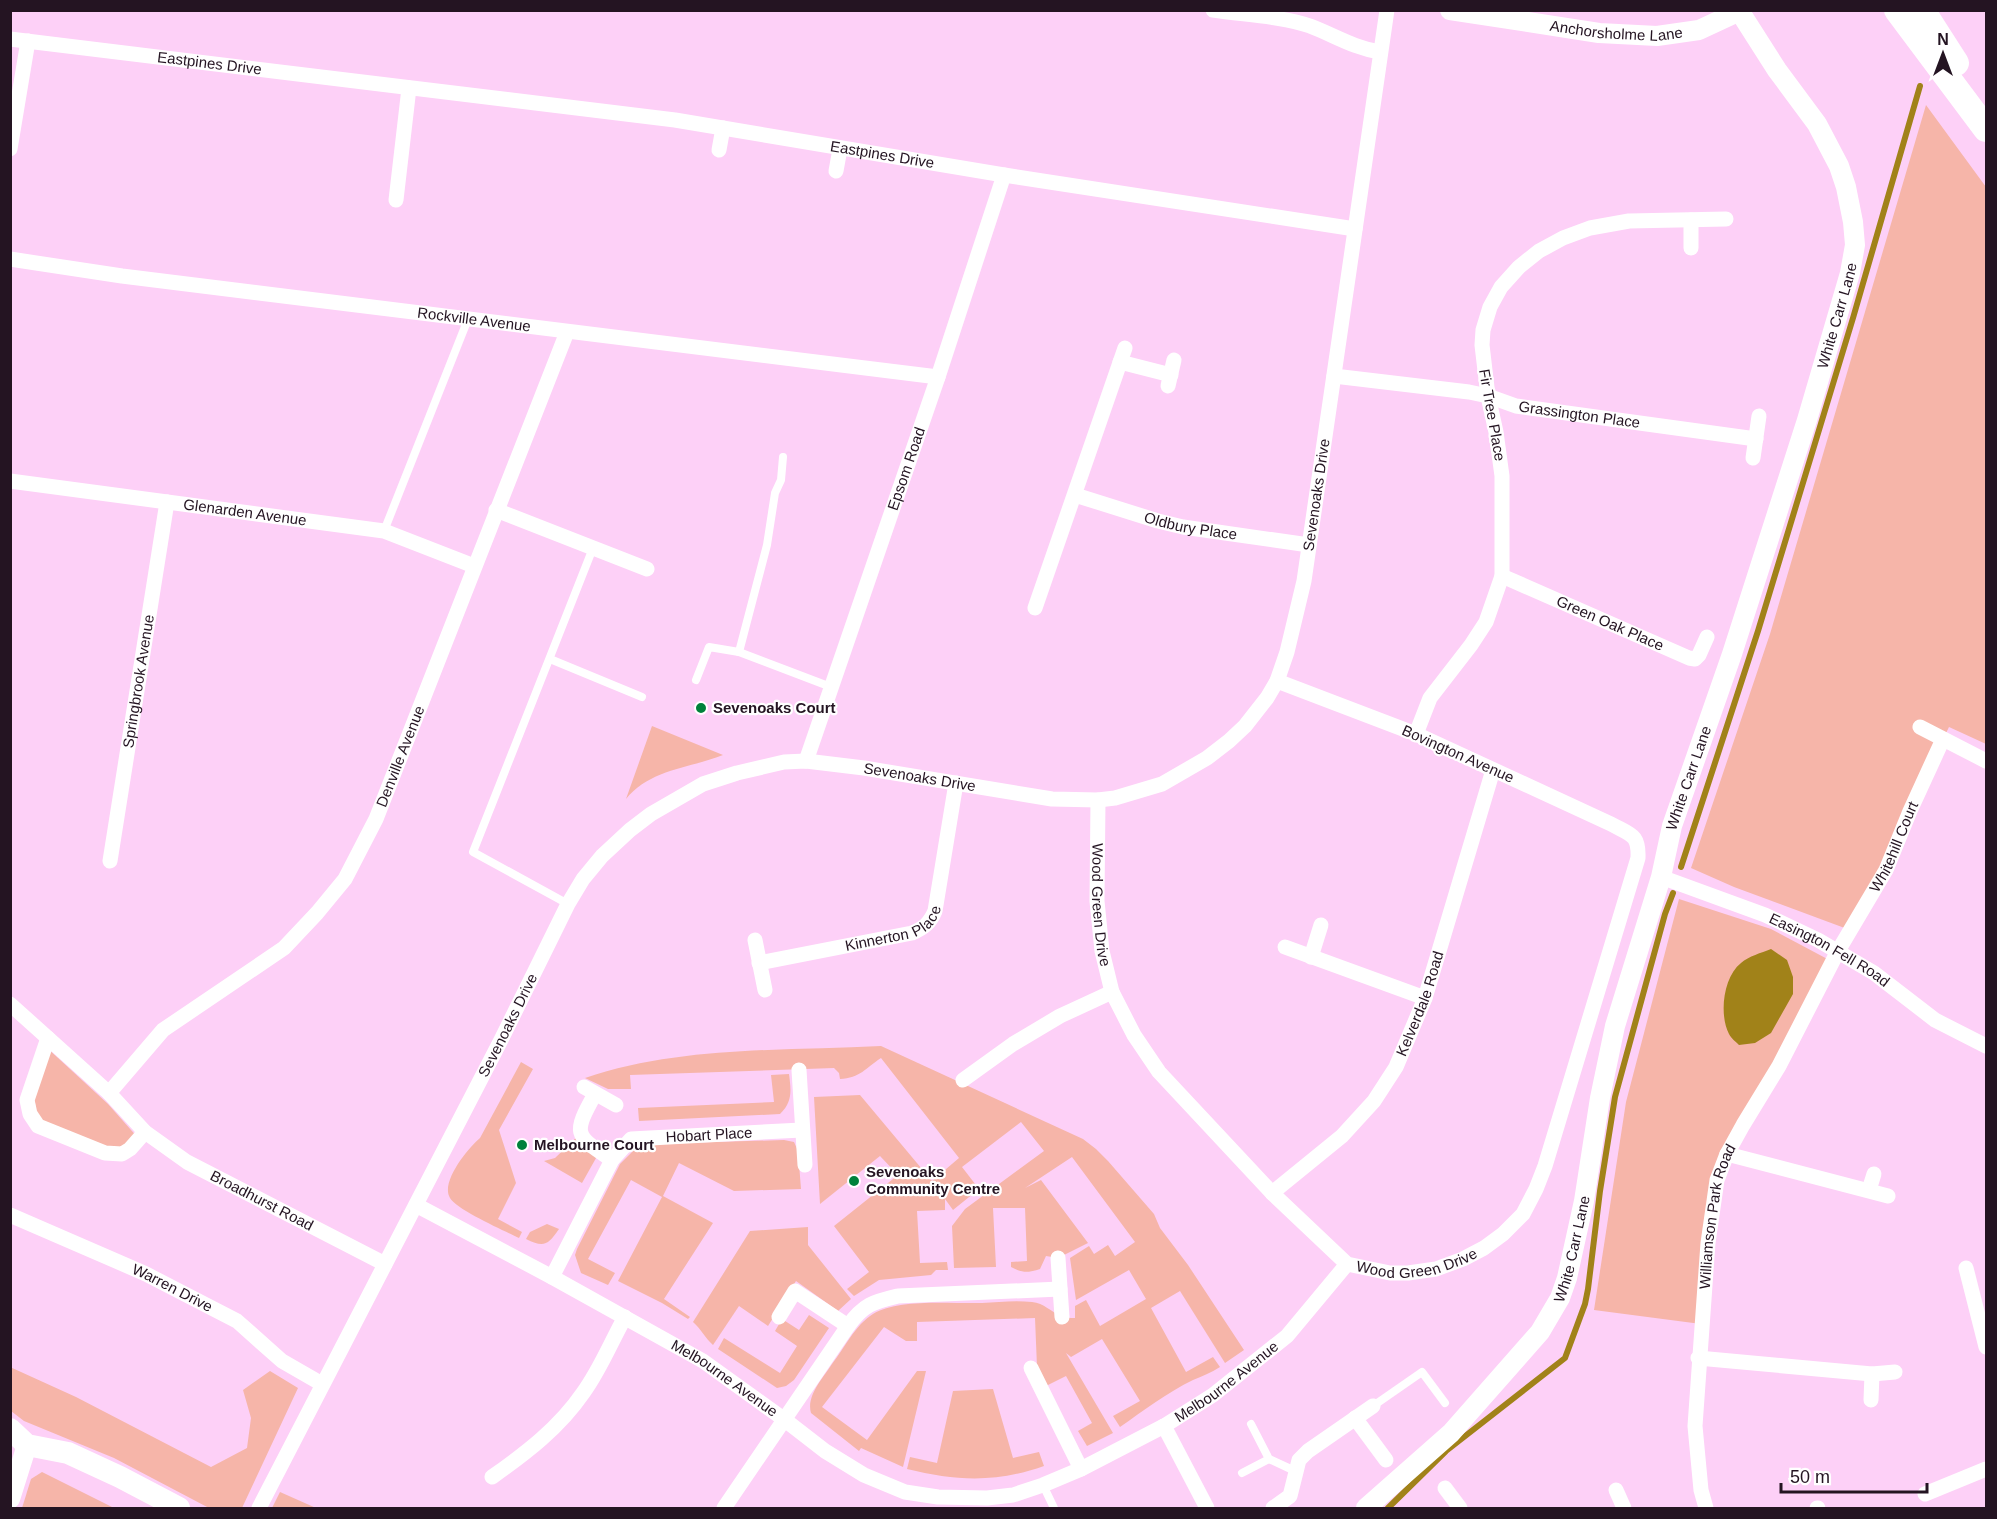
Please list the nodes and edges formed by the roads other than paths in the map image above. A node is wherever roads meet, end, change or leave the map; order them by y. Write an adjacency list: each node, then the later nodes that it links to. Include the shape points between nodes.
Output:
1 (1214, 10): 9 (street, via 1296,22 1362,49)
2 (1387, 10): 9 (street, Sevenoaks Drive)
3 (1450, 10): 6 (street, Anchorsholme Lane, via 1599,33 1658,36 1699,30)
4 (1897, 10): 13 (highway)
5 (1922, 10): 11 (highway)
6 (1741, 11): 63 (street, White Carr Lane, via 1829,145 1846,187 1855,245 1808,420 1672,826)
7 (10, 39): 8 (street, Eastpines Drive)
8 (28, 41): 10 (street, Eastpines Drive); 14 (street)
9 (1380, 52): 22 (street, Sevenoaks Drive)
10 (410, 88): 12 (street, Eastpines Drive); 19 (street)
11 (1986, 112)
12 (723, 128): 15 (street, Eastpines Drive); 16 (street)
13 (1986, 129)
14 (11, 143)
15 (840, 149): 17 (street); 18 (street, Eastpines Drive)
16 (719, 150)
17 (836, 171)
18 (1004, 175): 22 (street, Eastpines Drive); 29 (street, Epsom Road)
19 (396, 200)
20 (1726, 219): 21 (street, Fir Tree Place)
21 (1691, 220): 23 (street); 30 (street, Fir Tree Place, via 1629,221 1590,228 1539,251 1519,267 1501,287 1483,330)
22 (1355, 229): 28 (street, Sevenoaks Drive)
23 (1691, 248)
24 (10, 259): 25 (street, Rockville Avenue)
25 (468, 319): 26 (street, Rockville Avenue); 39 (lane)
26 (567, 332): 29 (street, Rockville Avenue); 38 (street, Denville Avenue)
27 (1171, 374): 36 (street, via 1123,355)
28 (1334, 376): 30 (street, Grassington Place); 40 (street, Sevenoaks Drive)
29 (938, 377): 51 (street, Epsom Road)
30 (1488, 396): 32 (street, Grassington Place, via 1516,406); 44 (street, Fir Tree Place, via 1502,476)
31 (1759, 416): 32 (street)
32 (1756, 439): 34 (street)
33 (783, 457): 47 (lane, via 767,545)
34 (1753, 458)
35 (10, 481): 37 (street, Glenarden Avenue)
36 (1075, 495): 40 (street, Oldbury Place, via 1183,527); 45 (street)
37 (167, 502): 39 (street, Glenarden Avenue); 62 (street, Springbrook Avenue)
38 (496, 510): 41 (street); 42 (street, Denville Avenue)
39 (384, 531): 42 (street, Glenarden Avenue)
40 (1309, 545): 50 (street, Sevenoaks Drive, via 1293,634)
41 (593, 548): 43 (street); 48 (lane)
42 (474, 566): 79 (street, Denville Avenue, via 376,819 345,879 284,948 163,1030)
43 (647, 569)
44 (1502, 576): 46 (street, Green Oak Place, via 1689,658 1699,655); 54 (street, Fir Tree Place, via 1486,622 1430,698)
45 (1035, 608)
46 (1707, 637)
47 (739, 652): 49 (lane, via 709,647); 51 (lane)
48 (550, 659): 52 (lane); 64 (lane, via 473,852)
49 (696, 680)
50 (1277, 681): 54 (street, Bovington Avenue); 60 (street, Sevenoaks Drive, via 1245,726 1207,758 1162,784)
51 (831, 687): 56 (street, Epsom Road)
52 (642, 697)
53 (1920, 727): 55 (street)
54 (1416, 734): 58 (street, Bovington Avenue)
55 (1944, 739): 57 (street); 68 (street, Whitehill Court, via 1886,870)
56 (806, 760): 59 (street, Sevenoaks Drive); 64 (street, Sevenoaks Drive, via 737,772 685,793 651,814 602,856)
57 (1986, 761)
58 (1493, 770): 61 (street, Bovington Avenue); 73 (street, Kelverdale Road)
59 (956, 783): 60 (street, Sevenoaks Drive, via 1052,799); 70 (street, Kinnerton Place, via 930,922 912,933)
60 (1098, 800): 72 (street, Wood Green Drive, via 1097,901 1102,951)
61 (1635, 837): 94 (street, Wood Green Drive, via 1638,858 1545,1166 1523,1214 1484,1248 1436,1269 1389,1273)
62 (110, 861)
63 (1661, 877): 68 (street, Easington Fell Road, via 1790,925); 137 (street, White Carr Lane, via 1615,1026 1584,1201 1560,1298 1540,1332 1451,1433)
64 (568, 904): 90 (street, Sevenoaks Drive)
65 (1321, 925): 69 (street)
66 (754, 940): 70 (street)
67 (1285, 947): 69 (street)
68 (1838, 951): 76 (street, Easington Fell Road, via 1935,1020); 83 (street, Williamson Park Road, via 1779,1066)
69 (1311, 957): 73 (street)
70 (759, 963): 71 (street)
71 (765, 990)
72 (1112, 992): 78 (street, via 1060,1016); 88 (street, Wood Green Drive, via 1159,1072)
73 (1425, 998): 88 (street, Kelverdale Road, via 1396,1067 1374,1101 1342,1136)
74 (10, 1004): 75 (street, Broadhurst Road)
75 (48, 1038): 79 (street, Broadhurst Road); 82 (street, via 27,1100 38,1126 113,1154 130,1149)
76 (1986, 1046)
77 (800, 1070): 81 (street)
78 (963, 1080)
79 (109, 1093): 82 (street, Broadhurst Road)
80 (616, 1105): 84 (street, via 589,1090 580,1134)
81 (802, 1130): 84 (street, Hobart Place, via 637,1138 627,1142); 85 (street)
82 (145, 1132): 93 (street, Broadhurst Road, via 187,1162)
83 (1727, 1154): 87 (street); 104 (street, Williamson Park Road, via 1712,1202)
84 (612, 1160): 96 (street, Hobart Place)
85 (805, 1165)
86 (1874, 1174): 87 (street)
87 (1869, 1190): 89 (street)
88 (1272, 1192): 94 (street, Wood Green Drive)
89 (1888, 1196)
90 (416, 1205): 93 (street, Sevenoaks Drive); 96 (street, Melbourne Avenue)
91 (10, 1215): 108 (street, Warren Drive, via 146,1274 237,1321 282,1361)
92 (1058, 1258): 97 (street)
93 (385, 1264): 108 (street, Sevenoaks Drive)
94 (1347, 1264): 115 (street, Melbourne Avenue, via 1287,1336 1213,1395)
95 (1966, 1268): 98 (street)
96 (552, 1277): 99 (street, Melbourne Avenue)
97 (1060, 1289): 101 (street); 102 (street, via 898,1296 873,1302)
98 (1981, 1302): 103 (street)
99 (624, 1317): 113 (street, Melbourne Avenue, via 703,1361); 124 (street, via 577,1401 520,1458)
100 (779, 1317): 102 (street, via 795,1291)
101 (1062, 1317)
102 (848, 1326): 113 (street)
103 (1986, 1347)
104 (1698, 1358): 107 (street); 140 (street, Williamson Park Road, via 1695,1426)
105 (1031, 1368): 121 (street)
106 (1895, 1372): 107 (street)
107 (1872, 1374): 109 (street)
108 (322, 1384): 133 (street, Sevenoaks Drive)
109 (1871, 1400)
110 (1445, 1403): 111 (lane, via 1422,1372)
111 (1373, 1406): 112 (street)
112 (1355, 1418): 119 (street); 122 (street, via 1308,1451)
113 (785, 1420): 130 (street, Melbourne Avenue, via 864,1475); 134 (street)
114 (1251, 1424): 118 (lane)
115 (1164, 1426): 121 (street, Melbourne Avenue); 136 (street)
116 (10, 1429): 117 (main road)
117 (27, 1445): 129 (street); 132 (main road, via 68,1454)
118 (1269, 1459): 122 (lane); 123 (lane)
119 (1386, 1460)
120 (1986, 1468): 128 (street)
121 (1081, 1469): 125 (street, Melbourne Avenue)
122 (1295, 1471): 131 (street, via 1290,1496)
123 (1242, 1473)
124 (492, 1476)
125 (1043, 1485): 130 (street, Melbourne Avenue, via 1013,1495); 135 (lane)
126 (1445, 1488): 138 (street)
127 (1616, 1490): 139 (street)
128 (1925, 1494)
129 (10, 1499)
130 (937, 1503)
131 (1278, 1508)
132 (179, 1509)
133 (259, 1509)
134 (724, 1509)
135 (1054, 1509)
136 (1207, 1509)
137 (1366, 1509)
138 (1460, 1509)
139 (1624, 1509)
140 (1706, 1509)

